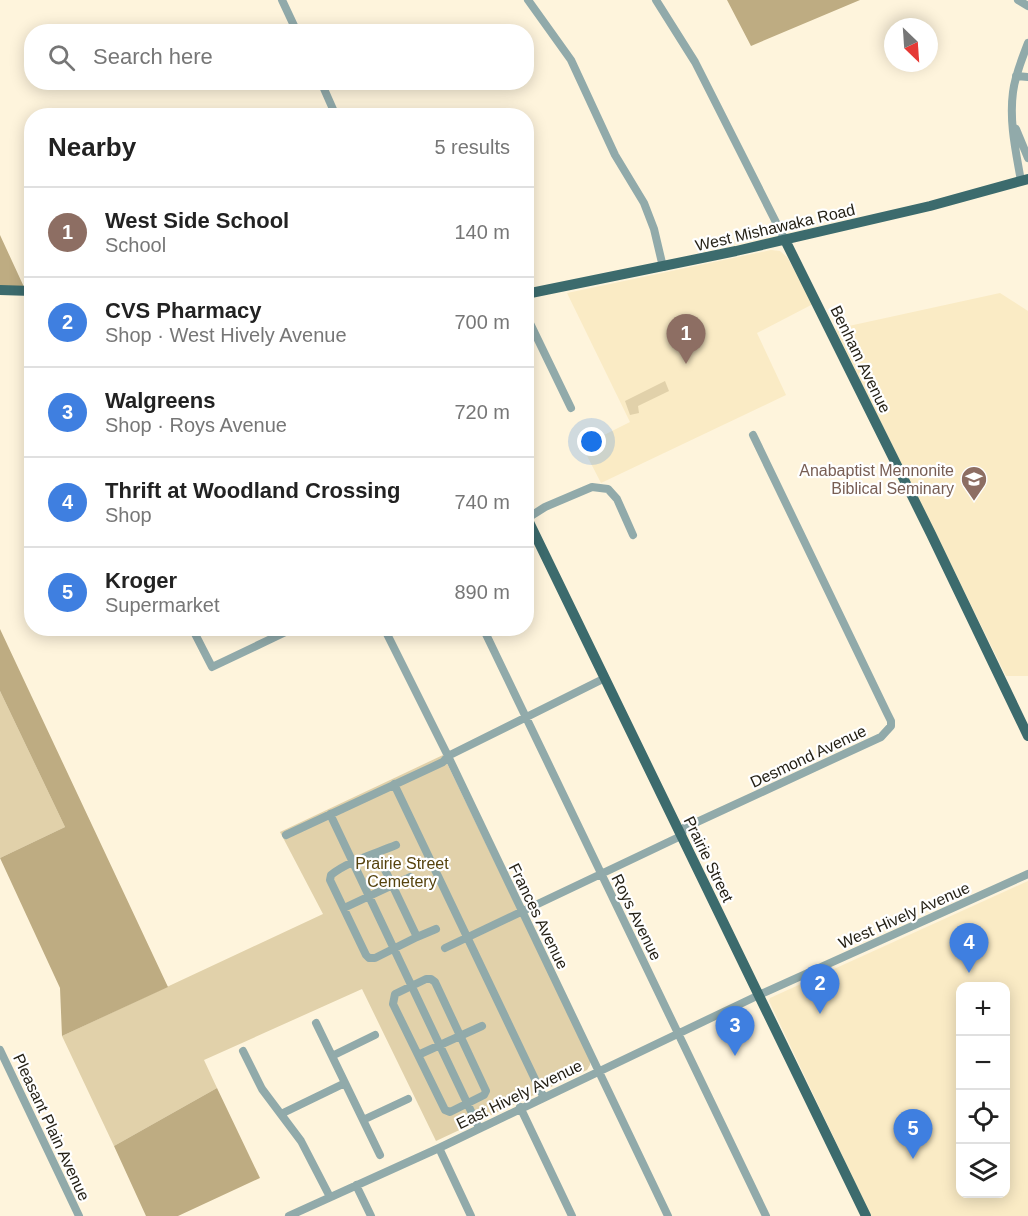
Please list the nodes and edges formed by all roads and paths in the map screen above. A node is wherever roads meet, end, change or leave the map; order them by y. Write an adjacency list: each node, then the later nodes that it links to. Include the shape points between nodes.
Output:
1 (282, 0): 6 (street)
2 (528, 0): 16 (street, via 571,60 615,155 644,203)
3 (656, 0): 15 (street, Benham Avenue, via 695,62)
4 (1018, 0): 5 (street)
5 (1028, 6)
6 (293, 24)
7 (1028, 43): 8 (street)
8 (1016, 76): 9 (street); 12 (street)
9 (1028, 76)
10 (325, 90): 11 (street)
11 (332, 108)
12 (1012, 116): 13 (street); 14 (street)
13 (1028, 158)
14 (1025, 180): 15 (main road, West Mishawaka Road)
15 (785, 240): 16 (main road, West Mishawaka Road); 32 (main road, Benham Avenue)
16 (663, 267): 19 (main road, West Mishawaka Road)
17 (0, 290): 18 (main road)
18 (24, 291)
19 (534, 292)
20 (534, 332): 21 (street)
21 (571, 408)
22 (753, 435): 37 (street, Desmond Avenue, via 891,726 881,736 684,828)
23 (534, 513): 25 (street, via 592,487 608,489 617,499)
24 (534, 531): 30 (main road, Prairie Street)
25 (633, 535)
26 (196, 636): 27 (street, via 212,667)
27 (277, 636)
28 (388, 636): 33 (street, Frances Avenue)
29 (487, 636): 31 (street, Roys Avenue)
30 (605, 678): 31 (street); 37 (main road, Prairie Street)
31 (526, 717): 33 (street); 41 (street, Roys Avenue)
32 (1028, 736)
33 (448, 756): 34 (street, via 443,762); 47 (street, Frances Avenue)
34 (394, 784): 35 (street); 50 (street)
35 (330, 814): 36 (street); 40 (street)
36 (286, 835)
37 (681, 836): 41 (street, Desmond Avenue); 54 (main road, Prairie Street)
38 (396, 845): 39 (street)
39 (377, 853): 40 (street); 44 (street)
40 (353, 864): 45 (street); 46 (street, via 330,880)
41 (601, 874): 47 (street, Desmond Avenue); 57 (street, Roys Avenue)
42 (1028, 874): 54 (street, West Hively Avenue)
43 (410, 877): 44 (street)
44 (392, 885): 45 (street); 49 (street)
45 (368, 896): 46 (street); 51 (street)
46 (344, 908): 51 (street, via 369,958)
47 (522, 912): 50 (street, Desmond Avenue); 65 (street, Frances Avenue)
48 (436, 929): 49 (street)
49 (417, 937): 51 (street)
50 (468, 938): 52 (street, Desmond Avenue); 67 (street)
51 (393, 948): 53 (street)
52 (445, 948)
53 (411, 986): 59 (street, via 426,979 435,982); 60 (street); 63 (street, via 395,994 393,1004)
54 (759, 995): 57 (street, East Hively Avenue); 85 (main road, Prairie Street)
55 (316, 1023): 64 (street)
56 (482, 1026): 59 (street)
57 (678, 1033): 65 (street, East Hively Avenue); 84 (street, Roys Avenue)
58 (375, 1035): 64 (street)
59 (460, 1036): 60 (street); 69 (street, via 486,1091)
60 (440, 1045): 63 (street); 69 (street)
61 (0, 1050): 78 (street, Pleasant Plain Avenue)
62 (243, 1051): 71 (street, via 262,1089)
63 (418, 1055): 69 (street, via 445,1110 450,1112)
64 (332, 1056): 66 (street)
65 (599, 1071): 67 (street, East Hively Avenue); 83 (street, Frances Avenue)
66 (345, 1083): 71 (street); 72 (street)
67 (543, 1096): 70 (street, East Hively Avenue)
68 (408, 1098): 72 (street)
69 (467, 1103): 73 (street)
70 (520, 1107): 73 (street, East Hively Avenue); 82 (street)
71 (281, 1114): 77 (street, via 301,1141)
72 (363, 1120): 75 (street)
73 (479, 1128): 74 (street, East Hively Avenue)
74 (439, 1148): 76 (street, East Hively Avenue); 81 (street)
75 (380, 1155)
76 (356, 1185): 77 (street, East Hively Avenue); 80 (street)
77 (330, 1197): 79 (street, East Hively Avenue)
78 (79, 1216)
79 (289, 1216)
80 (371, 1216)
81 (471, 1216)
82 (572, 1216)
83 (668, 1216)
84 (766, 1216)
85 (866, 1216)

